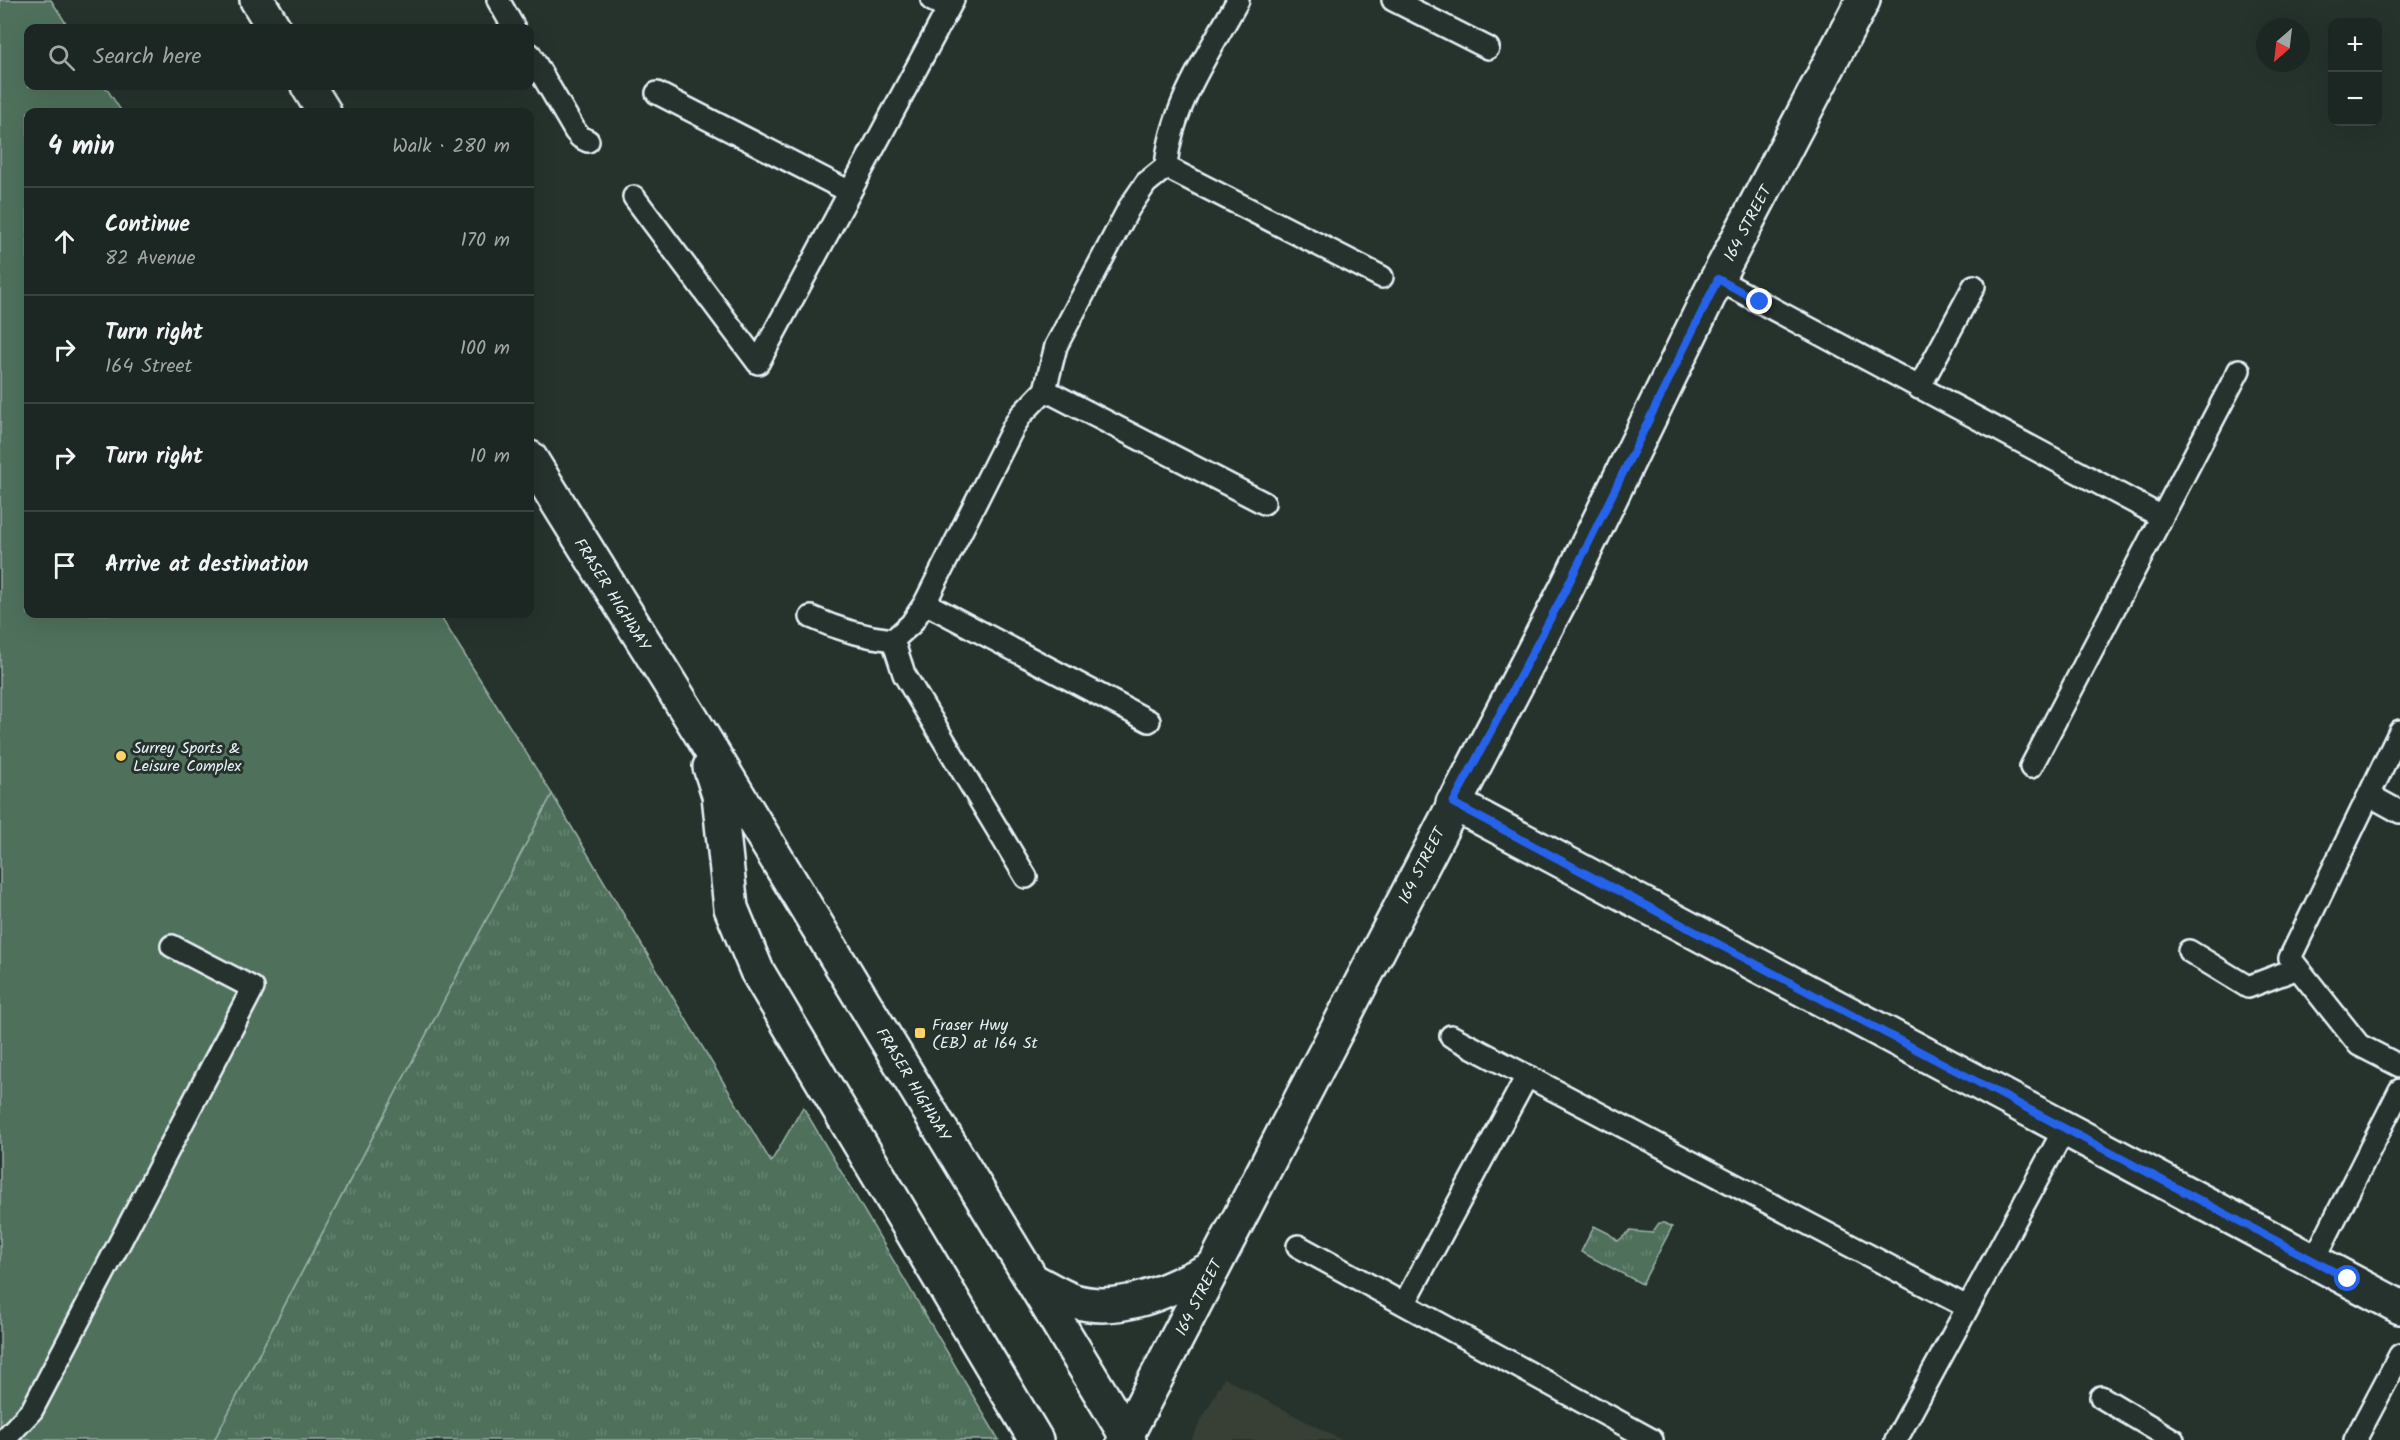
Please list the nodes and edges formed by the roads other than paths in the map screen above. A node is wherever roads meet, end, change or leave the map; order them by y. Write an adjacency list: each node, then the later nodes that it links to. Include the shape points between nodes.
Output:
1 (257, 0): 7 (street)
2 (498, 0): 8 (lane)
3 (1238, 0): 15 (lane, via 1180,108)
4 (1393, 0): 9 (lane)
5 (1863, 0): 19 (street, 164 STREET)
6 (944, 3): 16 (lane)
7 (272, 24)
8 (512, 24)
9 (1488, 48)
10 (534, 61): 14 (lane, via 575,131)
11 (310, 90): 13 (street)
12 (657, 93): 16 (lane)
13 (322, 108)
14 (588, 141)
15 (1166, 167): 18 (lane); 23 (lane, via 1146,183 1129,208 1056,346)
16 (850, 192): 17 (lane, via 758,363)
17 (634, 197)
18 (1382, 277)
19 (1718, 279): 22 (lane); 35 (street, 164 STREET, via 1566,589)
20 (1974, 286): 22 (lane)
21 (2239, 370): 26 (lane)
22 (1919, 388): 26 (lane)
23 (1045, 390): 25 (lane); 27 (lane, via 1014,426)
24 (534, 464): 31 (street, FRASER HIGHWAY)
25 (1264, 503)
26 (2162, 517): 33 (lane)
27 (925, 603): 29 (lane, via 911,624); 30 (lane)
28 (811, 617): 29 (lane, via 831,627)
29 (893, 640): 37 (lane, via 904,674)
30 (1149, 721)
31 (698, 729): 49 (street, FRASER HIGHWAY); 57 (street, FRASER HIGHWAY, via 719,795 731,908 758,971)
32 (2400, 731): 34 (lane)
33 (2031, 767)
34 (2369, 795): 36 (lane); 40 (lane, via 2290,958)
35 (1453, 803): 45 (street); 48 (street, 164 STREET)
36 (2400, 812)
37 (1026, 877)
38 (172, 946): 56 (lane, via 253,988 32,1410)
39 (2188, 951): 40 (lane, via 2248,987)
40 (2298, 968): 42 (lane, via 2359,1044)
41 (1451, 1036): 43 (lane)
42 (2400, 1066)
43 (1527, 1076): 50 (lane); 51 (lane)
44 (2400, 1090): 47 (lane)
45 (2065, 1128): 47 (street); 51 (lane)
46 (1298, 1246): 50 (lane)
47 (2314, 1260): 52 (street)
48 (1213, 1268): 49 (street, via 1154,1295 1108,1304 1075,1301); 55 (street, 164 STREET)
49 (1032, 1280): 55 (street, FRASER HIGHWAY)
50 (1404, 1305): 58 (lane)
51 (1967, 1306): 59 (lane)
52 (2400, 1307)
53 (2400, 1355): 61 (lane)
54 (2101, 1396): 60 (lane)
55 (1126, 1439)
56 (4, 1440)
57 (1036, 1440)
58 (1652, 1440)
59 (1896, 1440)
60 (2173, 1440)
61 (2355, 1440)

